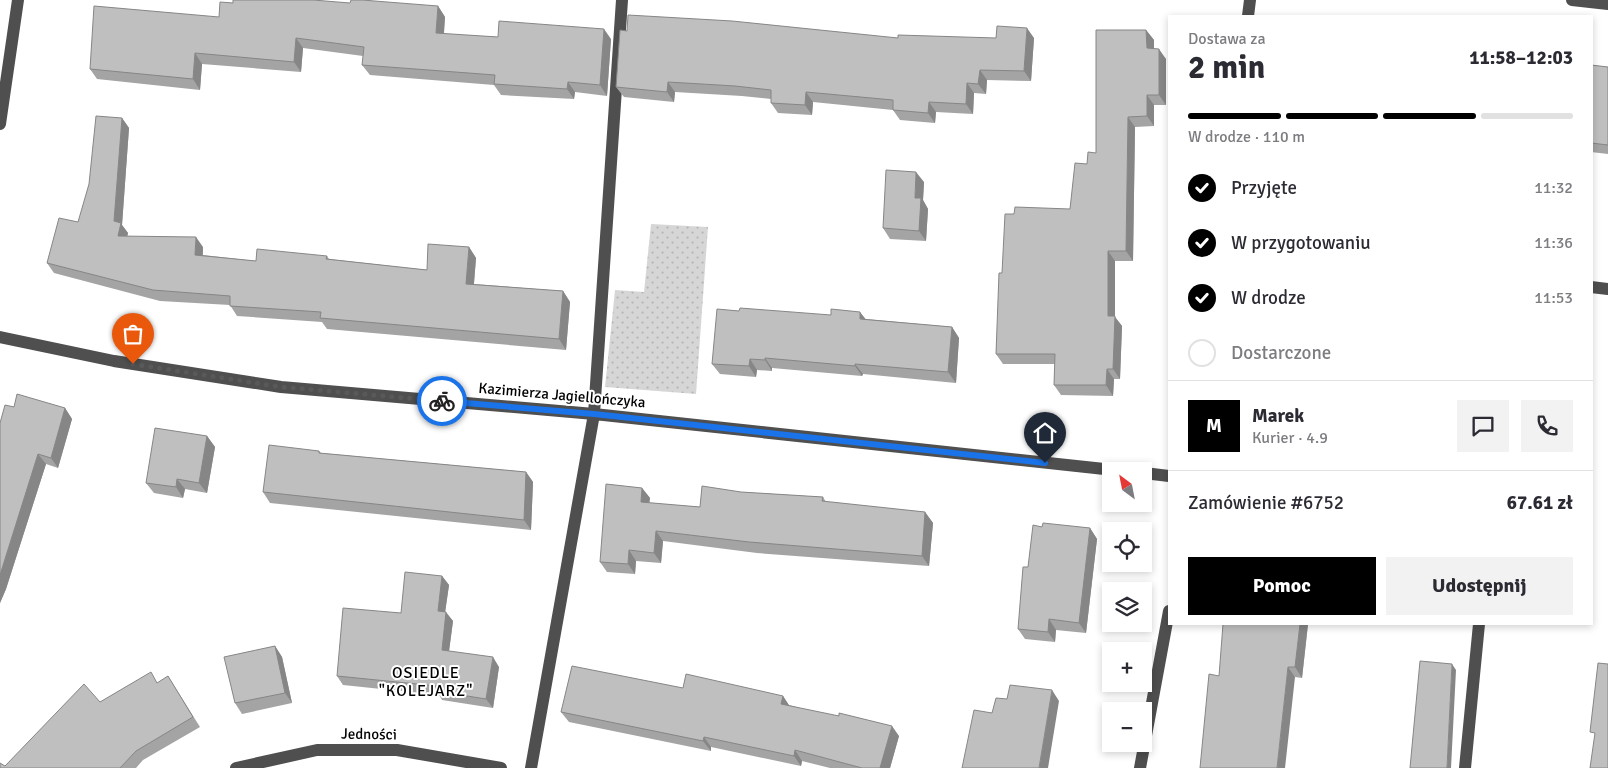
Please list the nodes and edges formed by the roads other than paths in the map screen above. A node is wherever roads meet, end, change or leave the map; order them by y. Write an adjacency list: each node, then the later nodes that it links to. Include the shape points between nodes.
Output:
1 (18, 0): 7 (street)
2 (622, 0): 11 (street)
3 (1250, 0): 6 (street)
4 (1572, 0): 5 (street)
5 (1608, 4)
6 (1248, 15)
7 (0, 124)
8 (1593, 287): 9 (street)
9 (1608, 289)
10 (0, 338): 11 (street, Kazimierza Jagiellończyka, via 114,361 281,387)
11 (594, 414): 12 (street, Kazimierza Jagiellończyka); 19 (street)
12 (1102, 469)
13 (1152, 475): 14 (street)
14 (1168, 476)
15 (1168, 616): 20 (street)
16 (1479, 625): 21 (street)
17 (236, 768): 18 (street, Jedności, via 317,750 396,750)
18 (501, 768)
19 (531, 768)
20 (1140, 768)
21 (1465, 768)

